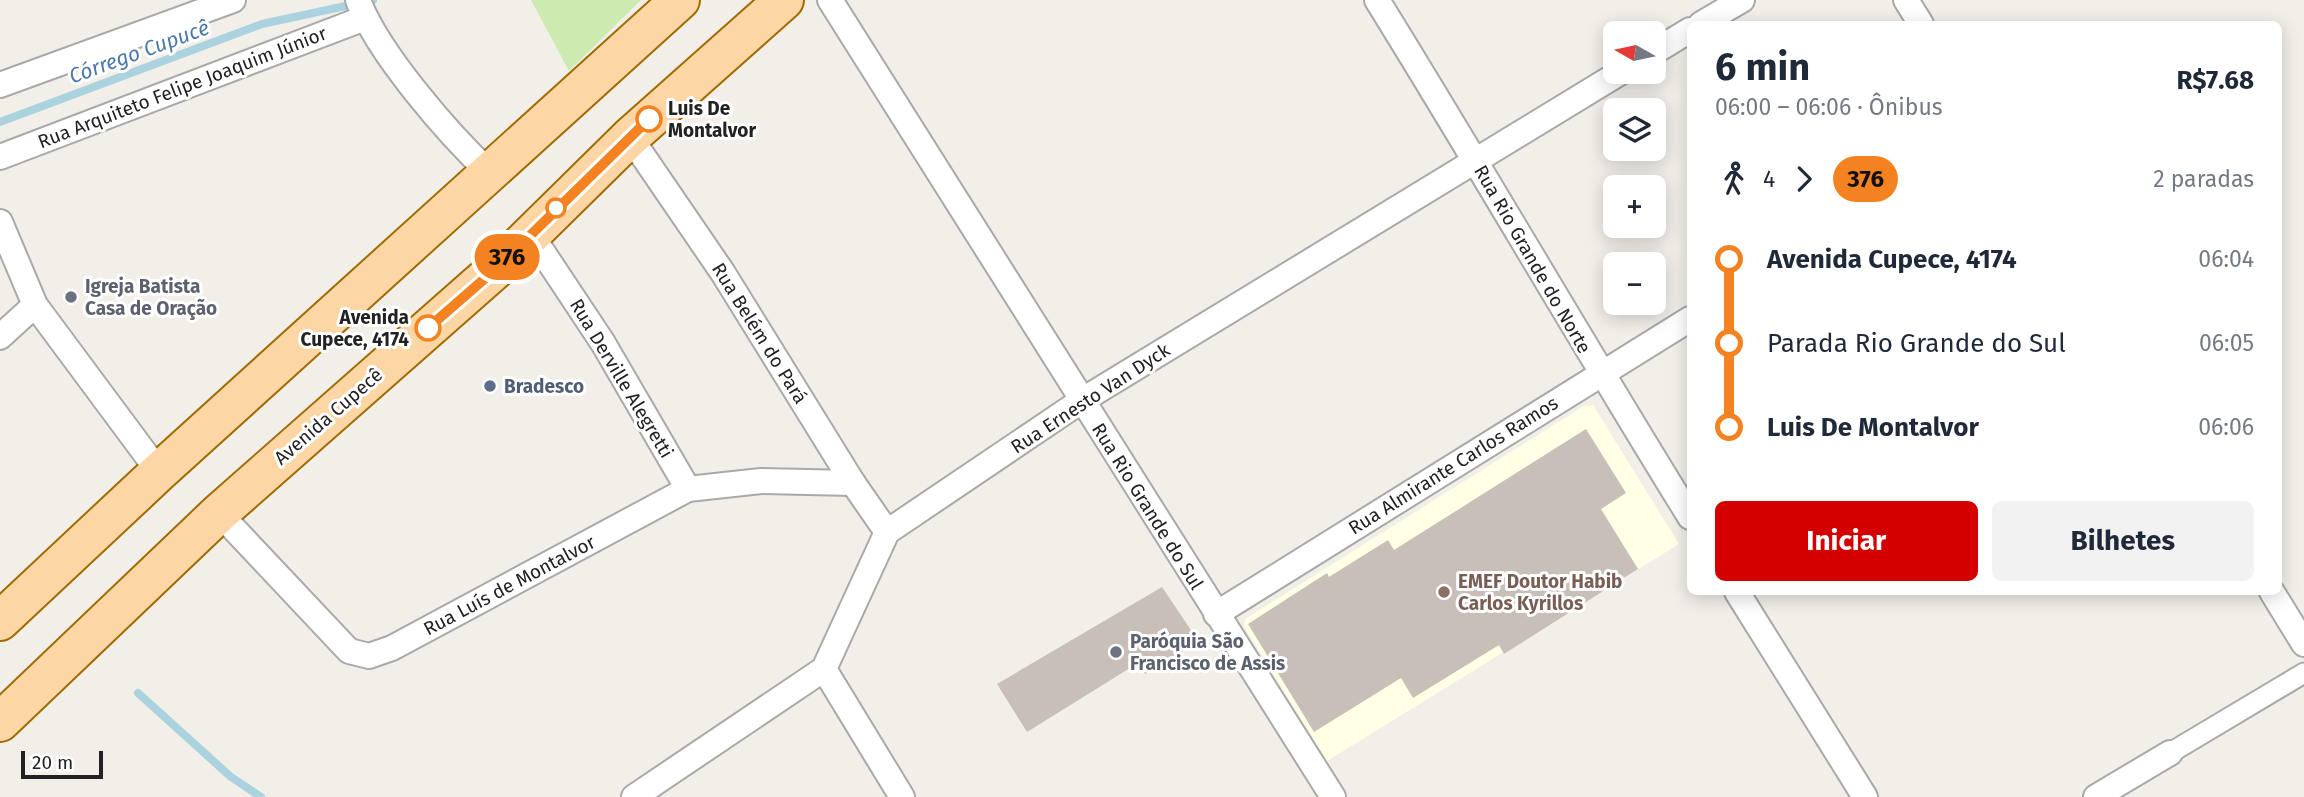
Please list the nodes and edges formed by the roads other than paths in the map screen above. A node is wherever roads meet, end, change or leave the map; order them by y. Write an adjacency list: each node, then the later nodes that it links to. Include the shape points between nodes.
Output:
1 (233, 0): 14 (street)
2 (680, 0): 18 (main road)
3 (784, 0): 15 (main road, Avenida Cupecê)
4 (830, 0): 25 (street, Rua Rio Grande do Sul)
5 (1377, 0): 17 (street, Rua Rio Grande do Norte)
6 (1742, 0): 9 (street)
7 (1906, 0): 10 (street)
8 (361, 9): 16 (street, Rua Arquiteto Felipe Joaquim Júnior); 18 (street, via 416,91)
9 (1706, 21)
10 (1920, 21)
11 (1687, 32): 12 (street)
12 (1666, 45)
13 (1603, 83): 17 (street, Rua Ernesto Van Dyck)
14 (0, 85)
15 (630, 136): 20 (main road, Avenida Cupecê); 27 (street, Rua Belém do Pará, via 723,273)
16 (0, 157)
17 (1475, 158): 24 (street, Rua Rio Grande do Norte); 25 (street, Rua Ernesto Van Dyck)
18 (490, 173): 26 (main road)
19 (0, 222): 21 (street)
20 (530, 233): 28 (street, Rua Derville Alegretti, via 603,343); 30 (main road, Avenida Cupecê, via 497,268)
21 (35, 305): 23 (street); 26 (street)
22 (1687, 321): 24 (street, Rua Almirante Carlos Ramos)
23 (0, 337)
24 (1600, 373): 29 (street, Rua Rio Grande do Norte); 34 (street, Rua Almirante Carlos Ramos)
25 (1081, 401): 31 (street, Rua Ernesto Van Dyck); 34 (street, Rua Rio Grande do Sul)
26 (159, 472): 35 (main road)
27 (853, 483): 28 (street, Rua Luís de Montalvor, via 761,481); 31 (street, Rua Belém do Pará)
28 (688, 489): 30 (street, Rua Luís de Montalvor, via 392,648 369,656 349,651)
29 (1687, 512)
30 (219, 513): 39 (main road, Avenida Cupecê)
31 (887, 532): 37 (street)
32 (1739, 595): 44 (street)
33 (2274, 595): 36 (street)
34 (1216, 614): 42 (street, Rua Rio Grande do Sul)
35 (0, 621)
36 (2304, 644)
37 (824, 669): 41 (street); 43 (street)
38 (2304, 673): 40 (street)
39 (0, 722)
40 (2170, 753): 45 (street)
41 (648, 793)
42 (1323, 793)
43 (902, 797)
44 (1865, 797)
45 (2096, 797)

